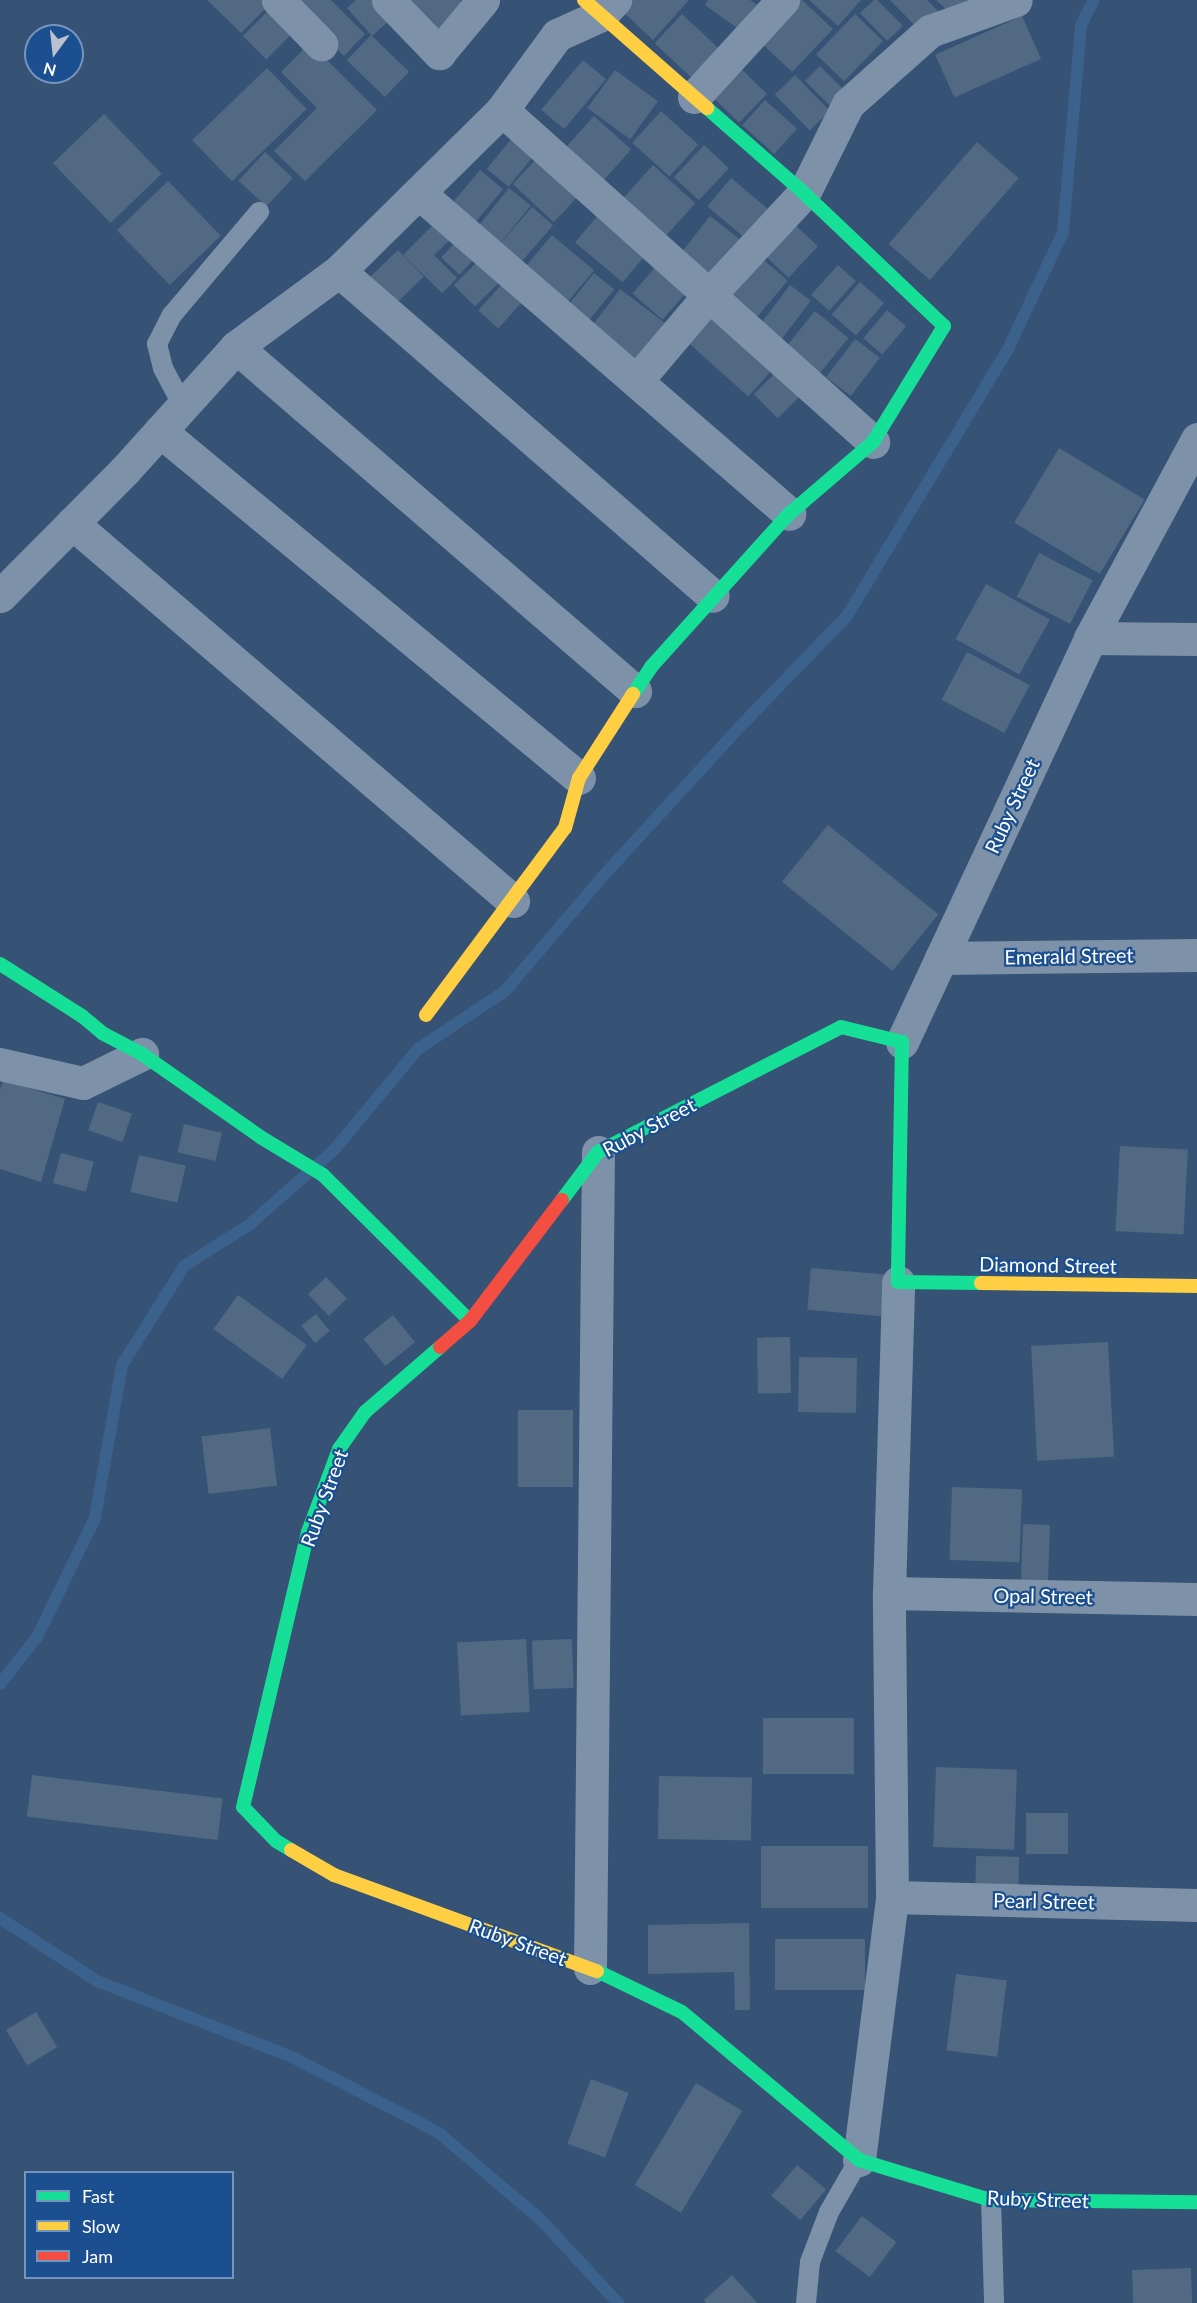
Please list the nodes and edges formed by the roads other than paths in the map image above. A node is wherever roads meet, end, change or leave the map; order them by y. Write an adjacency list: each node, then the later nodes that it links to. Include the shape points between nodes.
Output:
1 (278, 0): 7 (street)
2 (388, 0): 3 (street, via 439,53)
3 (483, 0)
4 (783, 0): 8 (street)
5 (1016, 0): 11 (street, via 930,31 848,104)
6 (600, 5): 8 (street); 9 (street, via 557,35)
7 (321, 44)
8 (694, 97): 11 (street)
9 (502, 110): 10 (street); 14 (street)
10 (419, 193): 13 (street); 16 (street)
11 (804, 193): 14 (street); 20 (street, via 944,326)
12 (259, 212): 17 (lane, via 172,315 157,344 163,368)
13 (339, 271): 15 (street); 24 (street)
14 (710, 294): 16 (street); 20 (street)
15 (236, 347): 17 (street); 27 (street)
16 (637, 380): 21 (street)
17 (183, 406): 18 (street)
18 (160, 431): 22 (street); 28 (street)
19 (1197, 439): 25 (street, Ruby Street)
20 (873, 441): 21 (street)
21 (789, 514): 24 (street)
22 (72, 523): 23 (street); 29 (street)
23 (0, 596)
24 (713, 596): 27 (street)
25 (1090, 638): 26 (street); 31 (street, Ruby Street)
26 (1197, 639)
27 (635, 691): 28 (street)
28 (579, 778): 29 (street, via 565,828)
29 (513, 901): 33 (street)
30 (1197, 955): 31 (street, Emerald Street)
31 (941, 958): 34 (street, Ruby Street)
32 (0, 964): 35 (street, via 102,1033)
33 (426, 1014)
34 (902, 1042): 37 (street, Ruby Street, via 841,1027); 38 (street)
35 (142, 1054): 36 (street, via 83,1083); 40 (street, via 262,1138 323,1175)
36 (0, 1064)
37 (598, 1152): 40 (street, Ruby Street); 45 (street)
38 (898, 1282): 39 (street, Diamond Street); 41 (street)
39 (1197, 1286)
40 (470, 1321): 45 (street, Ruby Street, via 365,1412 339,1449 308,1532 243,1807 276,1841 334,1875)
41 (889, 1593): 42 (street, Opal Street); 43 (street)
42 (1197, 1599)
43 (892, 1897): 44 (street, Pearl Street); 46 (street)
44 (1197, 1905)
45 (590, 1968): 46 (street, Ruby Street, via 682,2012)
46 (859, 2160): 47 (street, Ruby Street); 49 (lane, via 830,2212 810,2262)
47 (991, 2200): 48 (street, Ruby Street); 50 (lane)
48 (1197, 2202)
49 (806, 2303)
50 (994, 2303)

